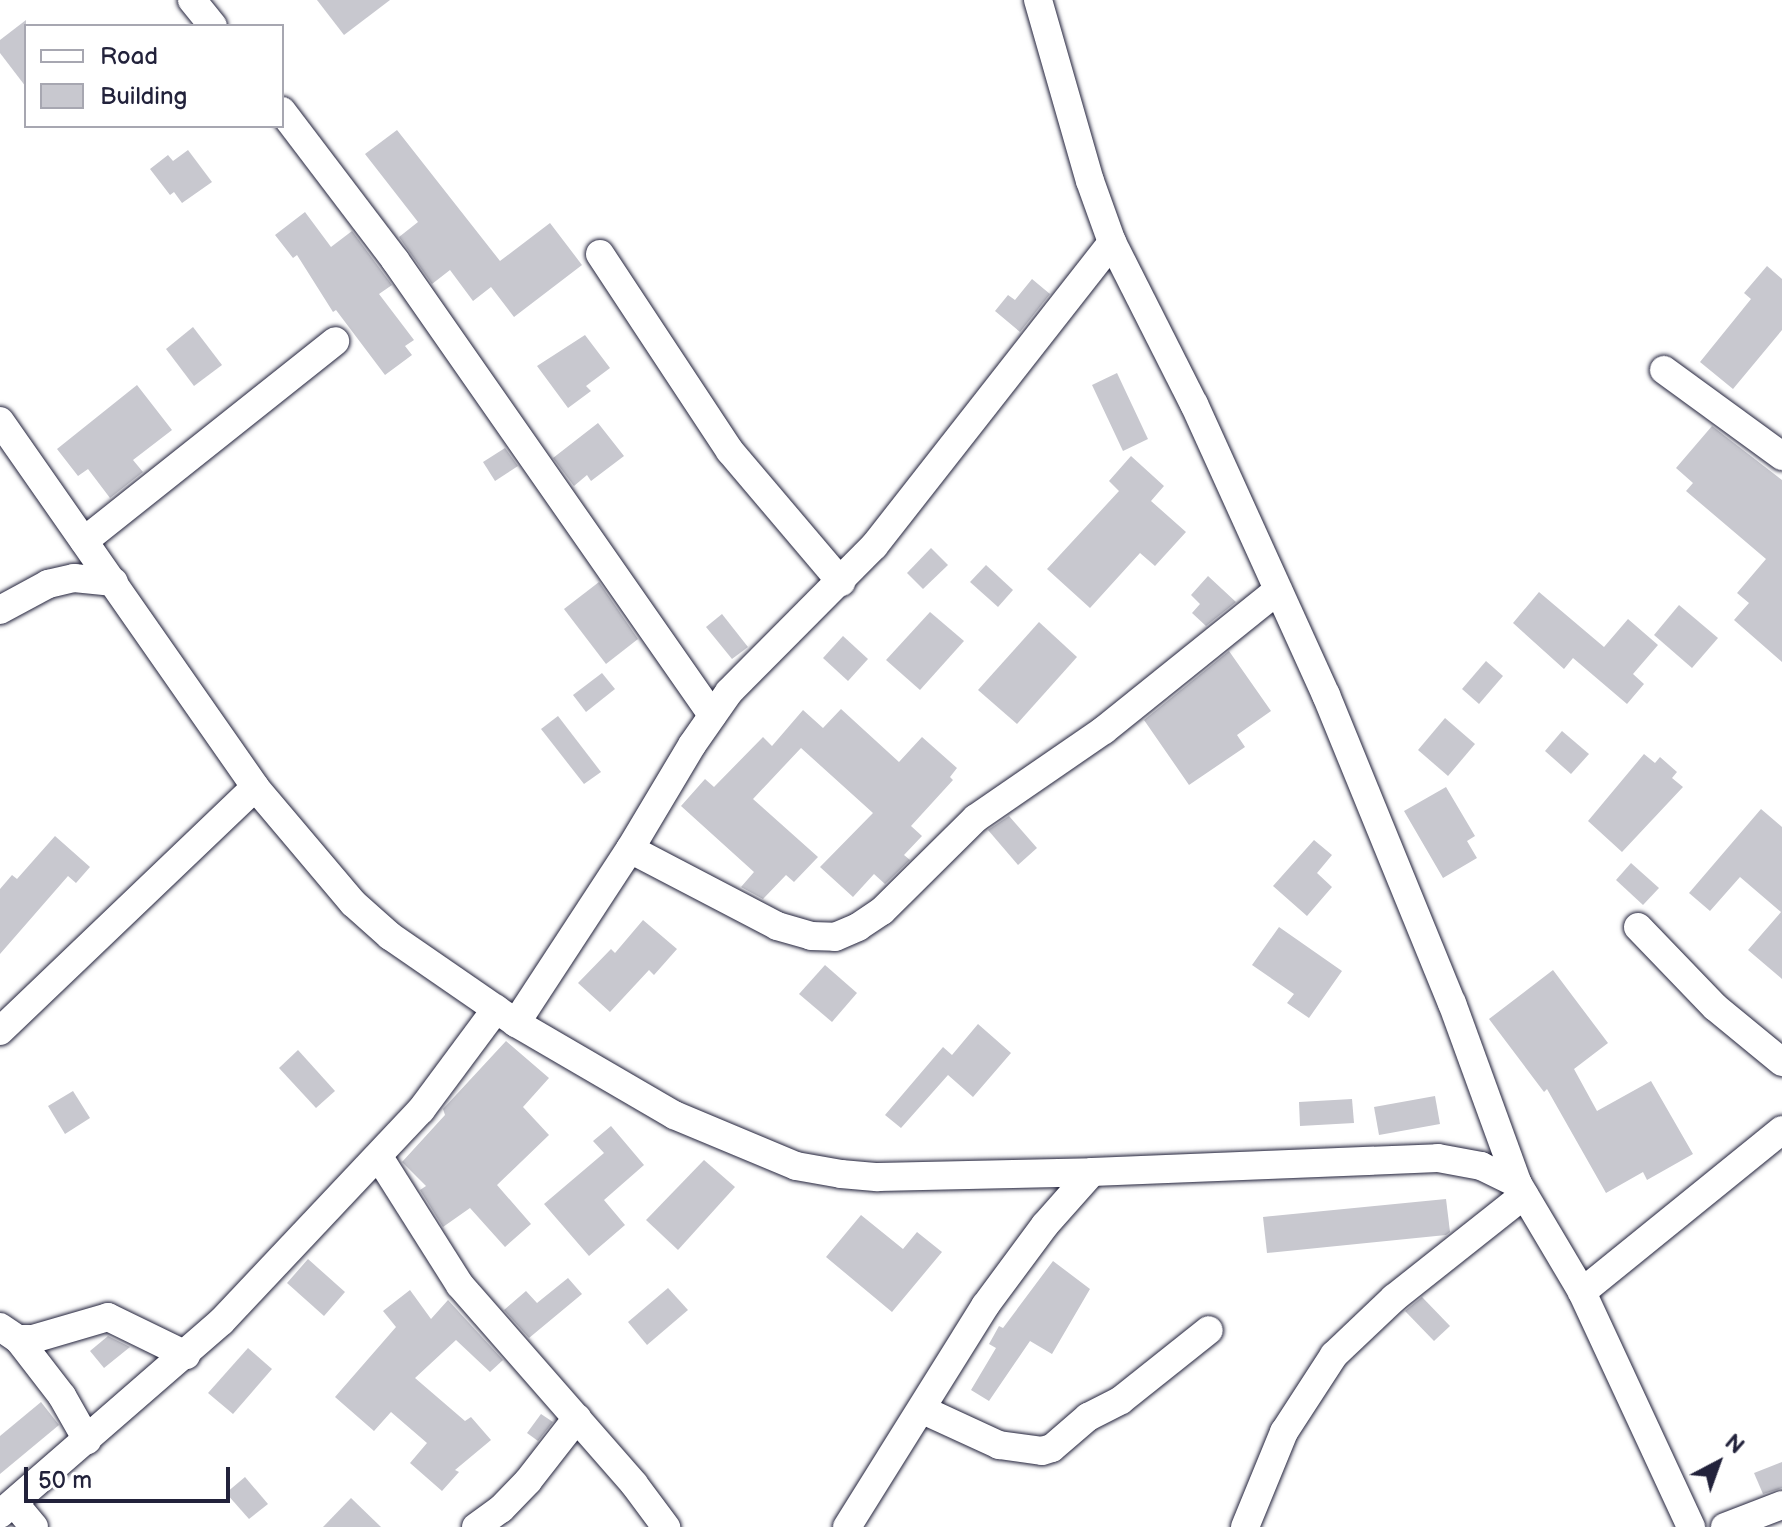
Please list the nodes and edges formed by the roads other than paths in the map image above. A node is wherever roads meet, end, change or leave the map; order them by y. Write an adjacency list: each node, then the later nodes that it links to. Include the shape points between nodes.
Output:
1 (192, 0): 3 (street)
2 (1038, 0): 5 (street)
3 (211, 24)
4 (284, 114): 16 (street, via 469,364)
5 (1112, 242): 13 (street); 14 (street, via 1194,404)
6 (600, 254): 13 (street, via 730,451)
7 (335, 341): 11 (street)
8 (1664, 370): 10 (street)
9 (0, 421): 11 (street)
10 (1782, 456)
11 (84, 541): 12 (street)
12 (114, 582): 15 (street, via 74,578 48,584); 17 (street)
13 (841, 582): 16 (street, via 749,671)
14 (1278, 590): 18 (street, via 1104,730 976,818 882,911 835,937 777,926); 26 (street, via 1395,859)
15 (0, 610)
16 (712, 715): 18 (street)
17 (255, 787): 20 (street, via 353,903 390,936); 21 (street)
18 (630, 849): 20 (street)
19 (1638, 927): 22 (street, via 1715,1007)
20 (506, 1016): 24 (street); 25 (street, via 674,1115 796,1166 878,1177)
21 (0, 1031)
22 (1782, 1062)
23 (1782, 1130): 27 (street)
24 (379, 1157): 30 (street); 32 (street, via 460,1285)
25 (1092, 1172): 26 (street, via 1438,1158 1481,1166); 31 (street, via 1014,1264)
26 (1521, 1190): 27 (street); 40 (street, via 1334,1355 1284,1432)
27 (1582, 1292): 41 (street)
28 (1209, 1330): 31 (street, via 1121,1400 1042,1451 999,1445)
29 (9, 1333): 30 (street, via 33,1339 108,1317); 33 (street, via 62,1396)
30 (186, 1355): 33 (street)
31 (923, 1410): 39 (street)
32 (577, 1418): 37 (street, via 528,1481); 38 (street)
33 (87, 1440): 35 (street)
34 (1782, 1505): 42 (street)
35 (7, 1508): 36 (street)
36 (34, 1527)
37 (476, 1527)
38 (666, 1527)
39 (847, 1527)
40 (1245, 1527)
41 (1691, 1527)
42 (1725, 1527)

